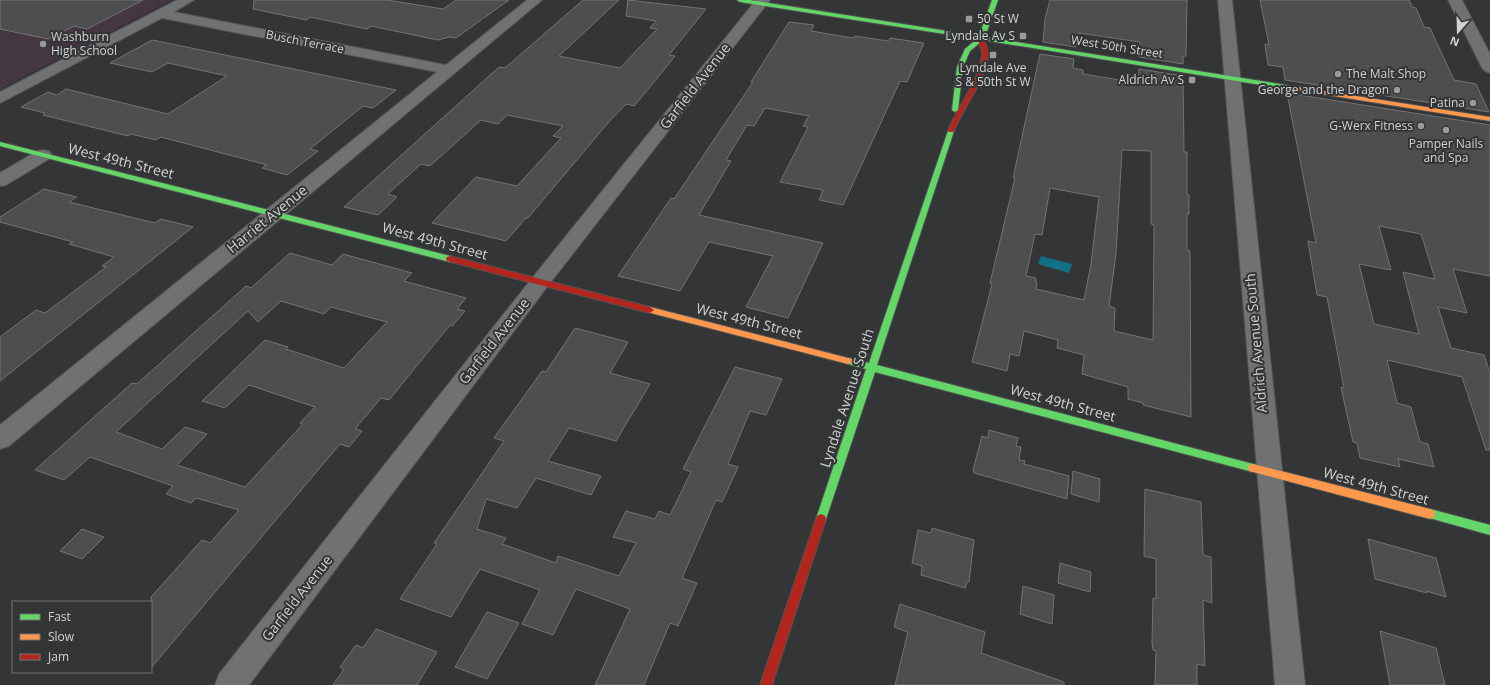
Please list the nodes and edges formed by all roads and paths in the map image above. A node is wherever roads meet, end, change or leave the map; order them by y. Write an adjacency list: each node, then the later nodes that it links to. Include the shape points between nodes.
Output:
1 (187, 0): 7 (street)
2 (535, 0): 10 (street, Harriet Avenue)
3 (995, 0): 8 (main road, Lyndale Avenue South)
4 (1225, 0): 11 (street, Aldrich Avenue South)
5 (1455, 0): 9 (street)
6 (754, 1): 8 (main road, West 50th Street); 19 (street, Garfield Avenue)
7 (161, 14): 10 (street, Busch Terrace); 12 (street)
8 (981, 39): 11 (main road, West 50th Street); 14 (main road, Lyndale Avenue South, via 984,53 978,76); 14 (main road, Lyndale Avenue South, via 967,50 960,67)
9 (1490, 68)
10 (449, 70): 18 (street, Harriet Avenue)
11 (1231, 77): 13 (main road, West 50th Street); 22 (street, Aldrich Avenue South)
12 (0, 98)
13 (1490, 119)
14 (954, 120): 20 (main road, Lyndale Avenue South)
15 (0, 144): 16 (main road, West 49th Street)
16 (43, 155): 17 (street); 18 (main road, West 49th Street)
17 (0, 181)
18 (274, 213): 19 (main road, West 49th Street); 21 (street, Harriet Avenue)
19 (540, 282): 20 (main road, West 49th Street); 24 (street, Garfield Avenue)
20 (871, 368): 22 (main road, West 49th Street); 25 (main road, Lyndale Avenue South)
21 (0, 438)
22 (1269, 472): 23 (main road, West 49th Street); 26 (street, Aldrich Avenue South)
23 (1490, 530)
24 (230, 685)
25 (766, 685)
26 (1290, 685)

